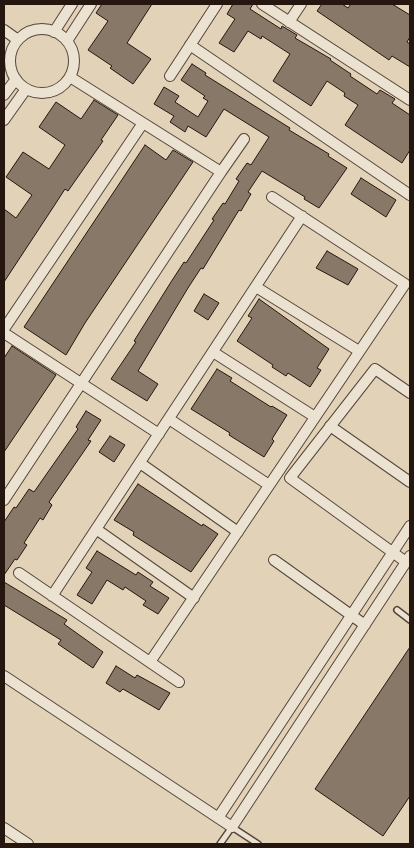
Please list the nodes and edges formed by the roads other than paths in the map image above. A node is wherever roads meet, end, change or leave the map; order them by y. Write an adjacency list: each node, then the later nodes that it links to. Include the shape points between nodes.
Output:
1 (72, 4): 8 (street)
2 (91, 4): 10 (street)
3 (217, 4): 11 (street)
4 (262, 4): 6 (street)
5 (301, 4): 6 (street)
6 (289, 22): 18 (street)
7 (4, 30): 9 (street)
8 (54, 32): 9 (street, via 35,30); 10 (street)
9 (18, 40): 12 (street)
10 (66, 41): 14 (street, via 74,61)
11 (190, 46): 13 (street); 23 (street)
12 (7, 53): 15 (street)
13 (170, 76)
14 (70, 77): 16 (street, via 53,91 34,92); 20 (street)
15 (16, 78): 16 (street); 17 (street)
16 (26, 88): 19 (street)
17 (4, 95)
18 (410, 100)
19 (4, 120)
20 (143, 123): 22 (street); 27 (street)
21 (244, 139): 22 (street)
22 (220, 172): 31 (street)
23 (410, 195)
24 (272, 197): 25 (street)
25 (302, 216): 26 (street); 29 (street, via 405,284)
26 (256, 287): 29 (street); 30 (street)
27 (4, 328)
28 (4, 333): 31 (street)
29 (359, 351): 33 (street)
30 (213, 352): 33 (street); 34 (street)
31 (80, 383): 36 (street); 40 (street)
32 (410, 393): 35 (street, via 375,369)
33 (315, 417): 39 (street)
34 (169, 418): 36 (street); 39 (street)
35 (330, 426): 38 (street); 44 (street, via 290,478)
36 (159, 434): 37 (street)
37 (140, 463): 42 (street); 43 (street)
38 (410, 482)
39 (269, 485): 43 (street)
40 (4, 500)
41 (410, 526): 44 (street)
42 (96, 529): 48 (street); 49 (street)
43 (238, 532): 49 (street)
44 (393, 552): 45 (street); 51 (street)
45 (408, 559): 53 (street)
46 (274, 560): 51 (street)
47 (19, 573): 48 (street)
48 (52, 596): 54 (street)
49 (194, 598): 54 (street)
50 (397, 610): 52 (lane)
51 (351, 616): 53 (street); 56 (street)
52 (410, 620)
53 (364, 625): 58 (street)
54 (150, 662): 57 (street)
55 (4, 676): 61 (street)
56 (308, 681): 58 (street); 59 (street)
57 (179, 682)
58 (322, 690): 60 (street)
59 (262, 751): 60 (street); 61 (street)
60 (277, 758): 62 (street)
61 (218, 818): 62 (street)
62 (232, 827): 65 (lane); 66 (lane)
63 (4, 828): 64 (street)
64 (28, 844)
65 (220, 844)
66 (258, 844)

